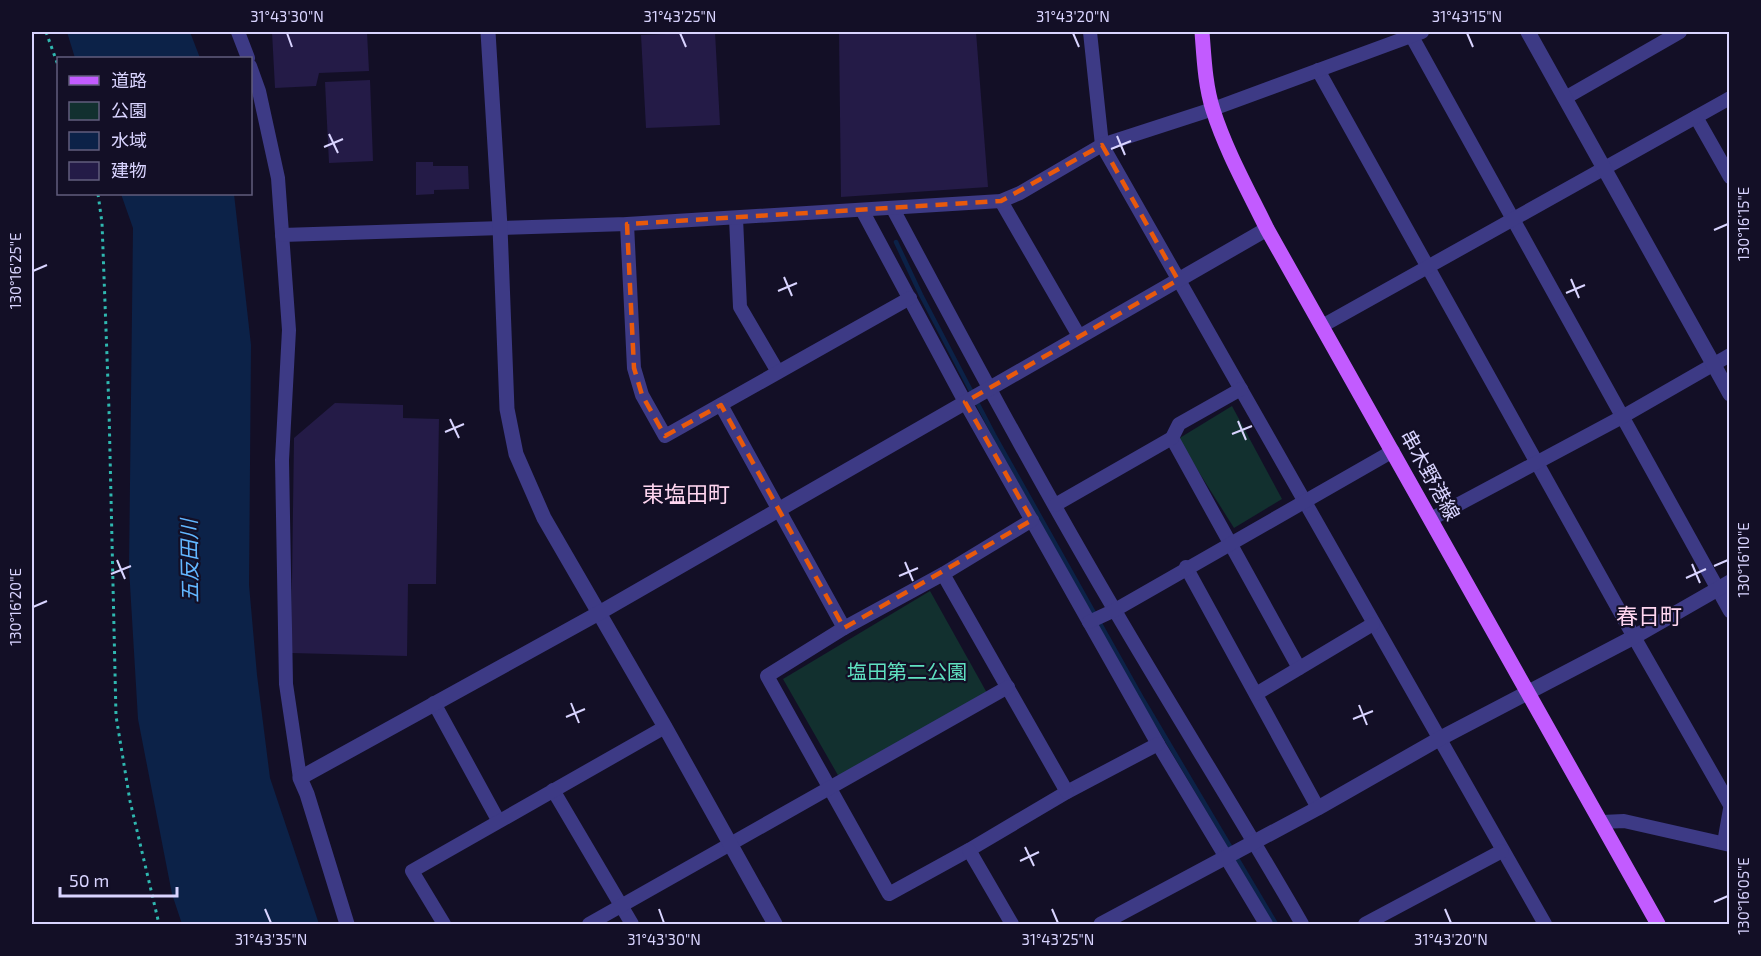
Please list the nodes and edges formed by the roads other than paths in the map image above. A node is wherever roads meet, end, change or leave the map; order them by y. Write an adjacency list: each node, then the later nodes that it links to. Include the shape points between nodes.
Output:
1 (238, 32): 8 (street)
2 (488, 32): 24 (street)
3 (1090, 32): 15 (street)
4 (1202, 32): 13 (main road, 串木野港線)
5 (1528, 32): 11 (street)
6 (1680, 32): 11 (street)
7 (1417, 33): 9 (street); 22 (street)
8 (248, 57)
9 (1318, 70): 13 (street); 27 (street)
10 (252, 72): 26 (street, via 278,178)
11 (1565, 98): 16 (street)
12 (1730, 98): 14 (street)
13 (1213, 109): 15 (street); 25 (main road, 串木野港線)
14 (1696, 117): 16 (street); 17 (street)
15 (1102, 145): 18 (street); 28 (street)
16 (1604, 168): 22 (street); 33 (street)
17 (1730, 177)
18 (1001, 201): 19 (street); 31 (street)
19 (893, 209): 20 (street); 35 (street)
20 (862, 210): 21 (street); 29 (street)
21 (736, 218): 23 (street); 34 (street, via 740,307)
22 (1513, 219): 27 (street); 40 (street)
23 (627, 224): 24 (street); 39 (street, via 634,368 642,395 665,436)
24 (500, 227): 26 (street); 55 (street, via 507,409 516,454 544,518)
25 (1267, 229): 28 (street); 30 (main road, 串木野港線)
26 (282, 235): 68 (street, via 289,330 282,460 286,684)
27 (1428, 267): 30 (street); 43 (street)
28 (1178, 280): 31 (street); 36 (street)
29 (910, 298): 34 (street); 38 (street)
30 (1322, 326): 42 (main road, 串木野港線)
31 (1079, 336): 35 (street)
32 (1730, 355): 33 (street)
33 (1713, 365): 37 (street); 40 (street)
34 (778, 372): 39 (street)
35 (988, 388): 38 (street); 45 (street)
36 (1240, 389): 41 (street, via 1179,423); 44 (street)
37 (1730, 394)
38 (965, 402): 46 (street); 48 (street)
39 (721, 405): 46 (street)
40 (1622, 417): 43 (street); 52 (street)
41 (1172, 438): 45 (street); 49 (street)
42 (1393, 451): 44 (street); 47 (main road, 串木野港線)
43 (1537, 463): 47 (street); 59 (street)
44 (1304, 501): 49 (street); 57 (street)
45 (1055, 505): 53 (street)
46 (778, 509): 55 (street); 58 (street)
47 (1431, 519): 63 (main road, 串木野港線)
48 (1032, 520): 51 (street); 56 (street)
49 (1229, 543): 50 (street); 60 (street)
50 (1186, 567): 53 (street); 62 (street)
51 (944, 574): 58 (street); 61 (street)
52 (1723, 585): 54 (street); 59 (street)
53 (1115, 610): 56 (street); 76 (street)
54 (1730, 611)
55 (599, 613): 64 (street); 65 (street)
56 (1089, 622): 67 (street)
57 (1373, 624): 60 (street); 66 (street)
58 (844, 628): 69 (street, via 767,676)
59 (1634, 637): 63 (street); 72 (street)
60 (1299, 668): 62 (street)
61 (1008, 687): 69 (street); 71 (street)
62 (1256, 694): 73 (street)
63 (1529, 694): 66 (street); 75 (main road, 串木野港線)
64 (434, 704): 68 (street); 74 (street)
65 (665, 727): 70 (street); 78 (street)
66 (1439, 739): 73 (street); 80 (street)
67 (1158, 744): 71 (street); 81 (street)
68 (300, 778): 84 (street)
69 (829, 789): 78 (street); 79 (street, via 889,894)
70 (554, 790): 74 (street); 82 (street)
71 (1067, 792): 79 (street)
72 (1730, 807): 77 (street)
73 (1318, 808): 76 (street)
74 (498, 820): 85 (street, via 412,871)
75 (1602, 822): 77 (street, via 1624,821); 95 (main road, 串木野港線)
76 (1254, 841): 81 (street); 92 (street)
77 (1727, 844)
78 (731, 845): 82 (street); 88 (street)
79 (969, 850): 89 (street)
80 (1502, 851): 83 (street); 94 (street)
81 (1227, 857): 90 (street); 91 (street)
82 (621, 906): 86 (street); 87 (street)
83 (1391, 919): 93 (street)
84 (347, 924)
85 (444, 924)
86 (589, 924)
87 (632, 924)
88 (775, 924)
89 (1012, 924)
90 (1101, 924)
91 (1266, 924)
92 (1302, 924)
93 (1365, 924)
94 (1545, 924)
95 (1659, 924)

